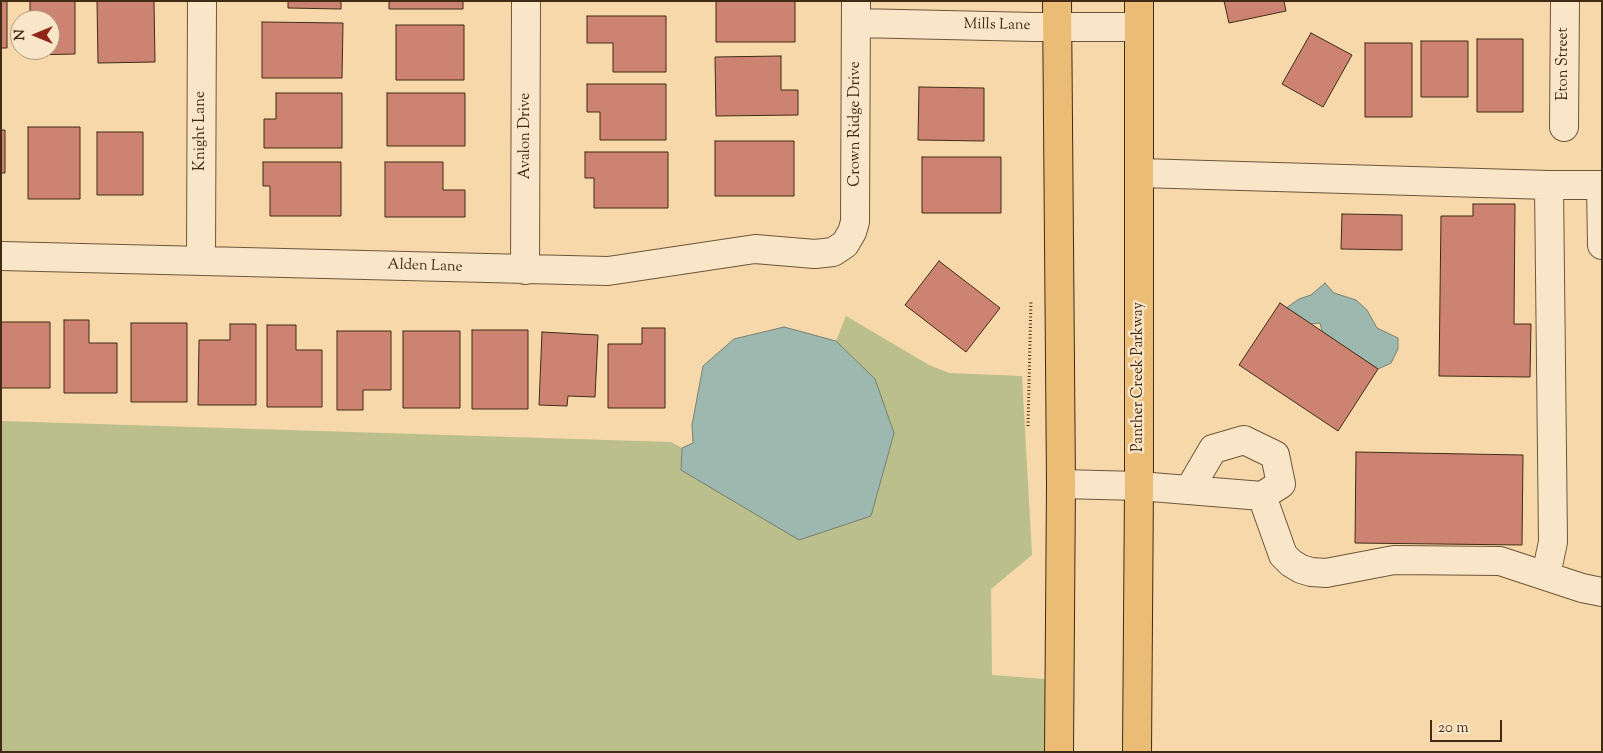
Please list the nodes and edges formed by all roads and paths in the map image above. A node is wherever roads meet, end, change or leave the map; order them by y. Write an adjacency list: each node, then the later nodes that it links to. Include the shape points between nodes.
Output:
1 (202, 1): 13 (street, Knight Lane)
2 (526, 1): 14 (street, Avalon Drive)
3 (1564, 1): 7 (street, Eton Street)
4 (856, 12): 5 (street, Mills Lane); 10 (street, Crown Ridge Drive, via 855,222)
5 (1057, 14): 6 (street, Mills Lane); 15 (main road)
6 (1139, 14): 8 (main road, Panther Creek Parkway)
7 (1564, 127)
8 (1140, 173): 9 (street); 16 (main road, Panther Creek Parkway)
9 (1549, 185): 11 (street, via 1601,185); 19 (street, via 1553,542)
10 (845, 244): 14 (street, Alden Lane, via 827,253 755,249 608,271)
11 (1602, 245)
12 (1, 256): 13 (street, Alden Lane)
13 (201, 261): 14 (street, Alden Lane)
14 (525, 270)
15 (1060, 484): 16 (street); 21 (main road)
16 (1139, 486): 17 (street); 22 (main road, Panther Creek Parkway)
17 (1189, 490): 18 (street); 18 (street, via 1213,449 1244,440 1275,455 1281,484)
18 (1262, 496): 19 (street, via 1283,555 1291,563 1311,572 1326,573 1406,559 1500,561)
19 (1546, 575): 20 (street)
20 (1602, 592)
21 (1059, 752)
22 (1136, 752)

